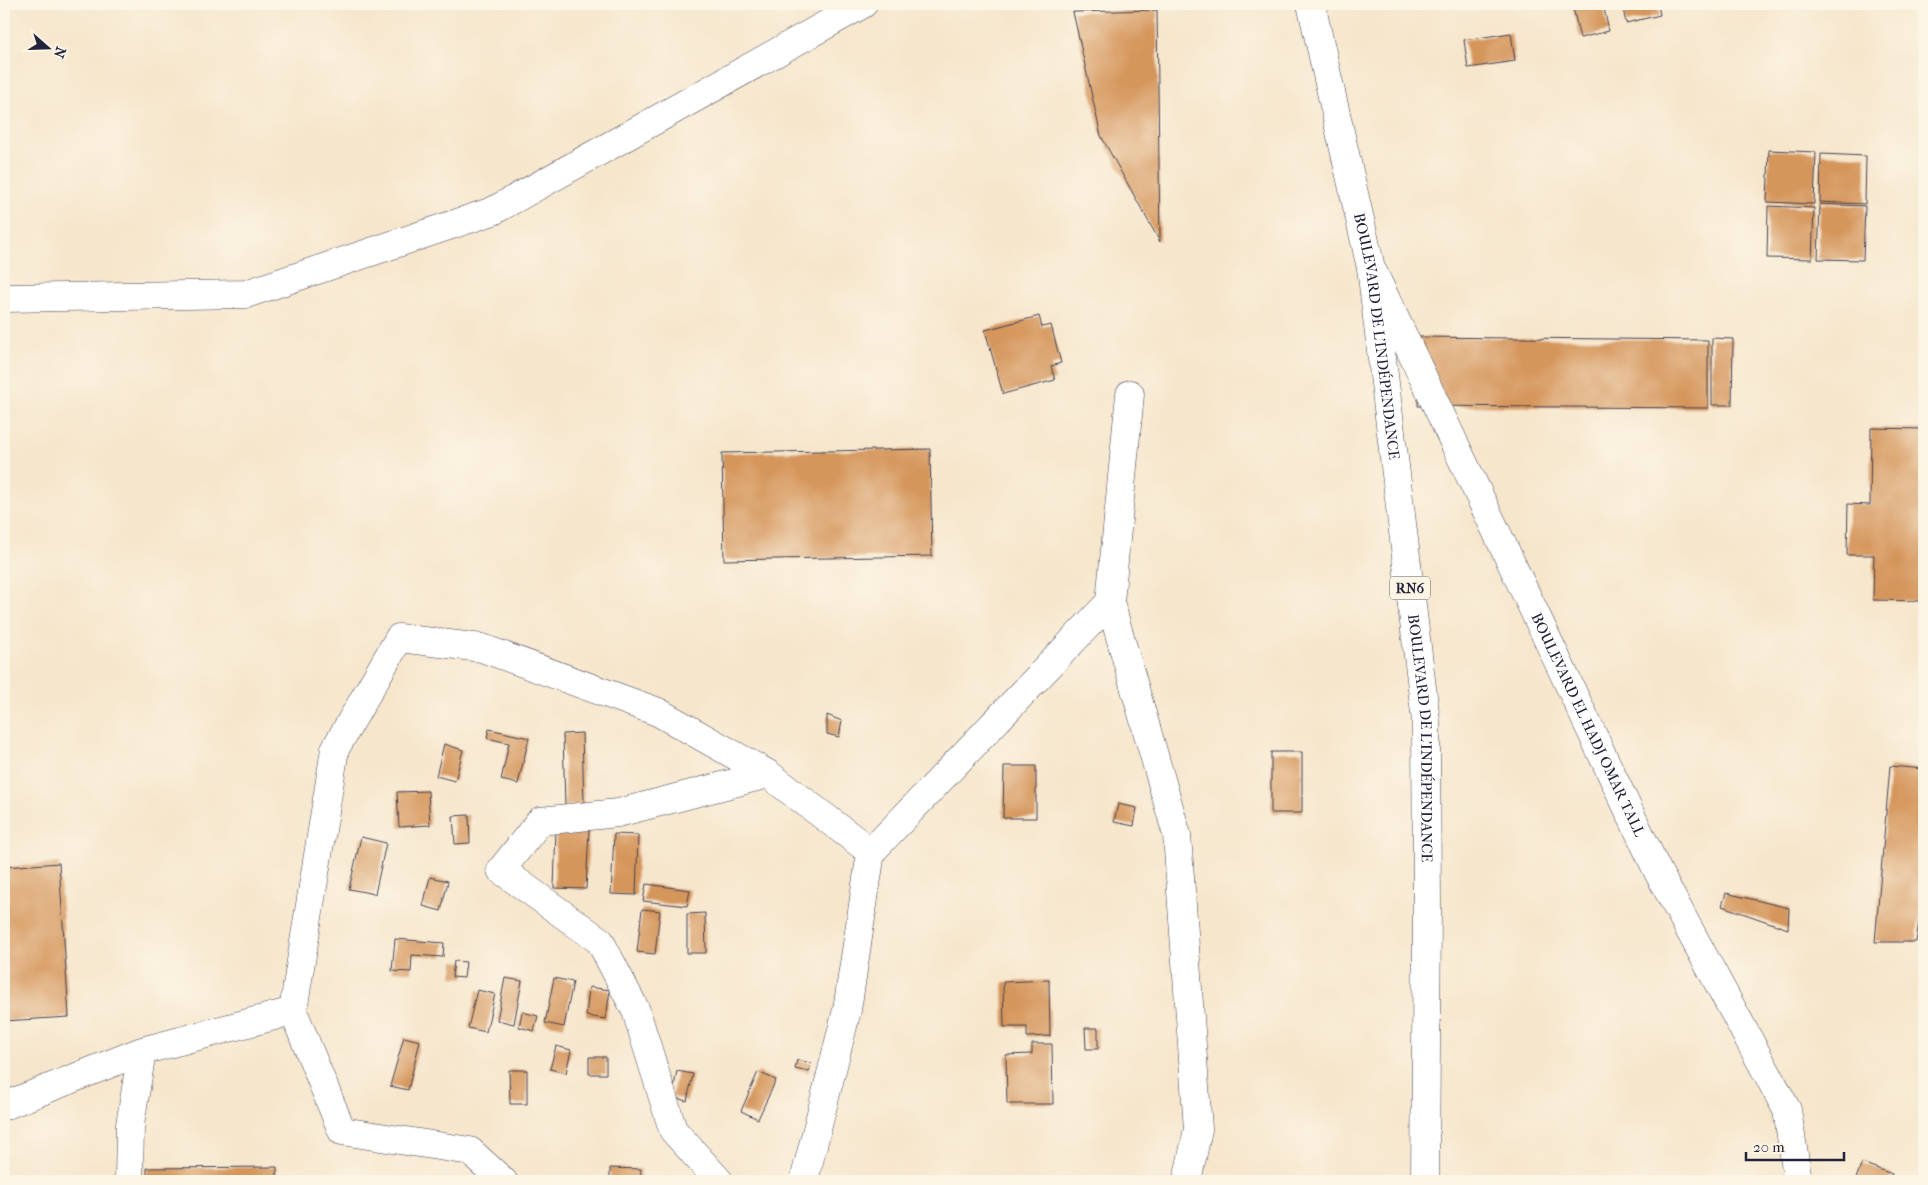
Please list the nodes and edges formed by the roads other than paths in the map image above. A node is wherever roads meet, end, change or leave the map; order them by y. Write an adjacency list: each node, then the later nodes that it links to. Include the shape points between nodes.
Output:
1 (863, 4): 4 (main road, via 493,211 246,294)
2 (1310, 4): 3 (main road, BOULEVARD DE L'INDÉPENDANCE / RN6)
3 (1371, 268): 17 (main road, BOULEVARD DE L'INDÉPENDANCE / RN6, via 1426,722); 18 (main road, BOULEVARD EL HADJ OMAR TALL, via 1657,870 1787,1110)
4 (4, 298)
5 (1130, 394): 6 (main road)
6 (1110, 602): 8 (main road); 16 (main road, via 1177,836 1198,1129)
7 (768, 774): 8 (main road); 9 (main road, via 658,712 482,648 399,638 335,749); 14 (main road, via 618,813 540,821 501,870 600,940 636,1011 673,1130)
8 (870, 852): 15 (main road, via 848,1010)
9 (293, 1011): 10 (main road); 13 (main road, via 342,1131 470,1151)
10 (142, 1051): 11 (main road); 12 (main road, via 130,1125)
11 (4, 1106)
12 (129, 1181)
13 (502, 1181)
14 (719, 1181)
15 (804, 1181)
16 (1187, 1181)
17 (1425, 1181)
18 (1798, 1181)

